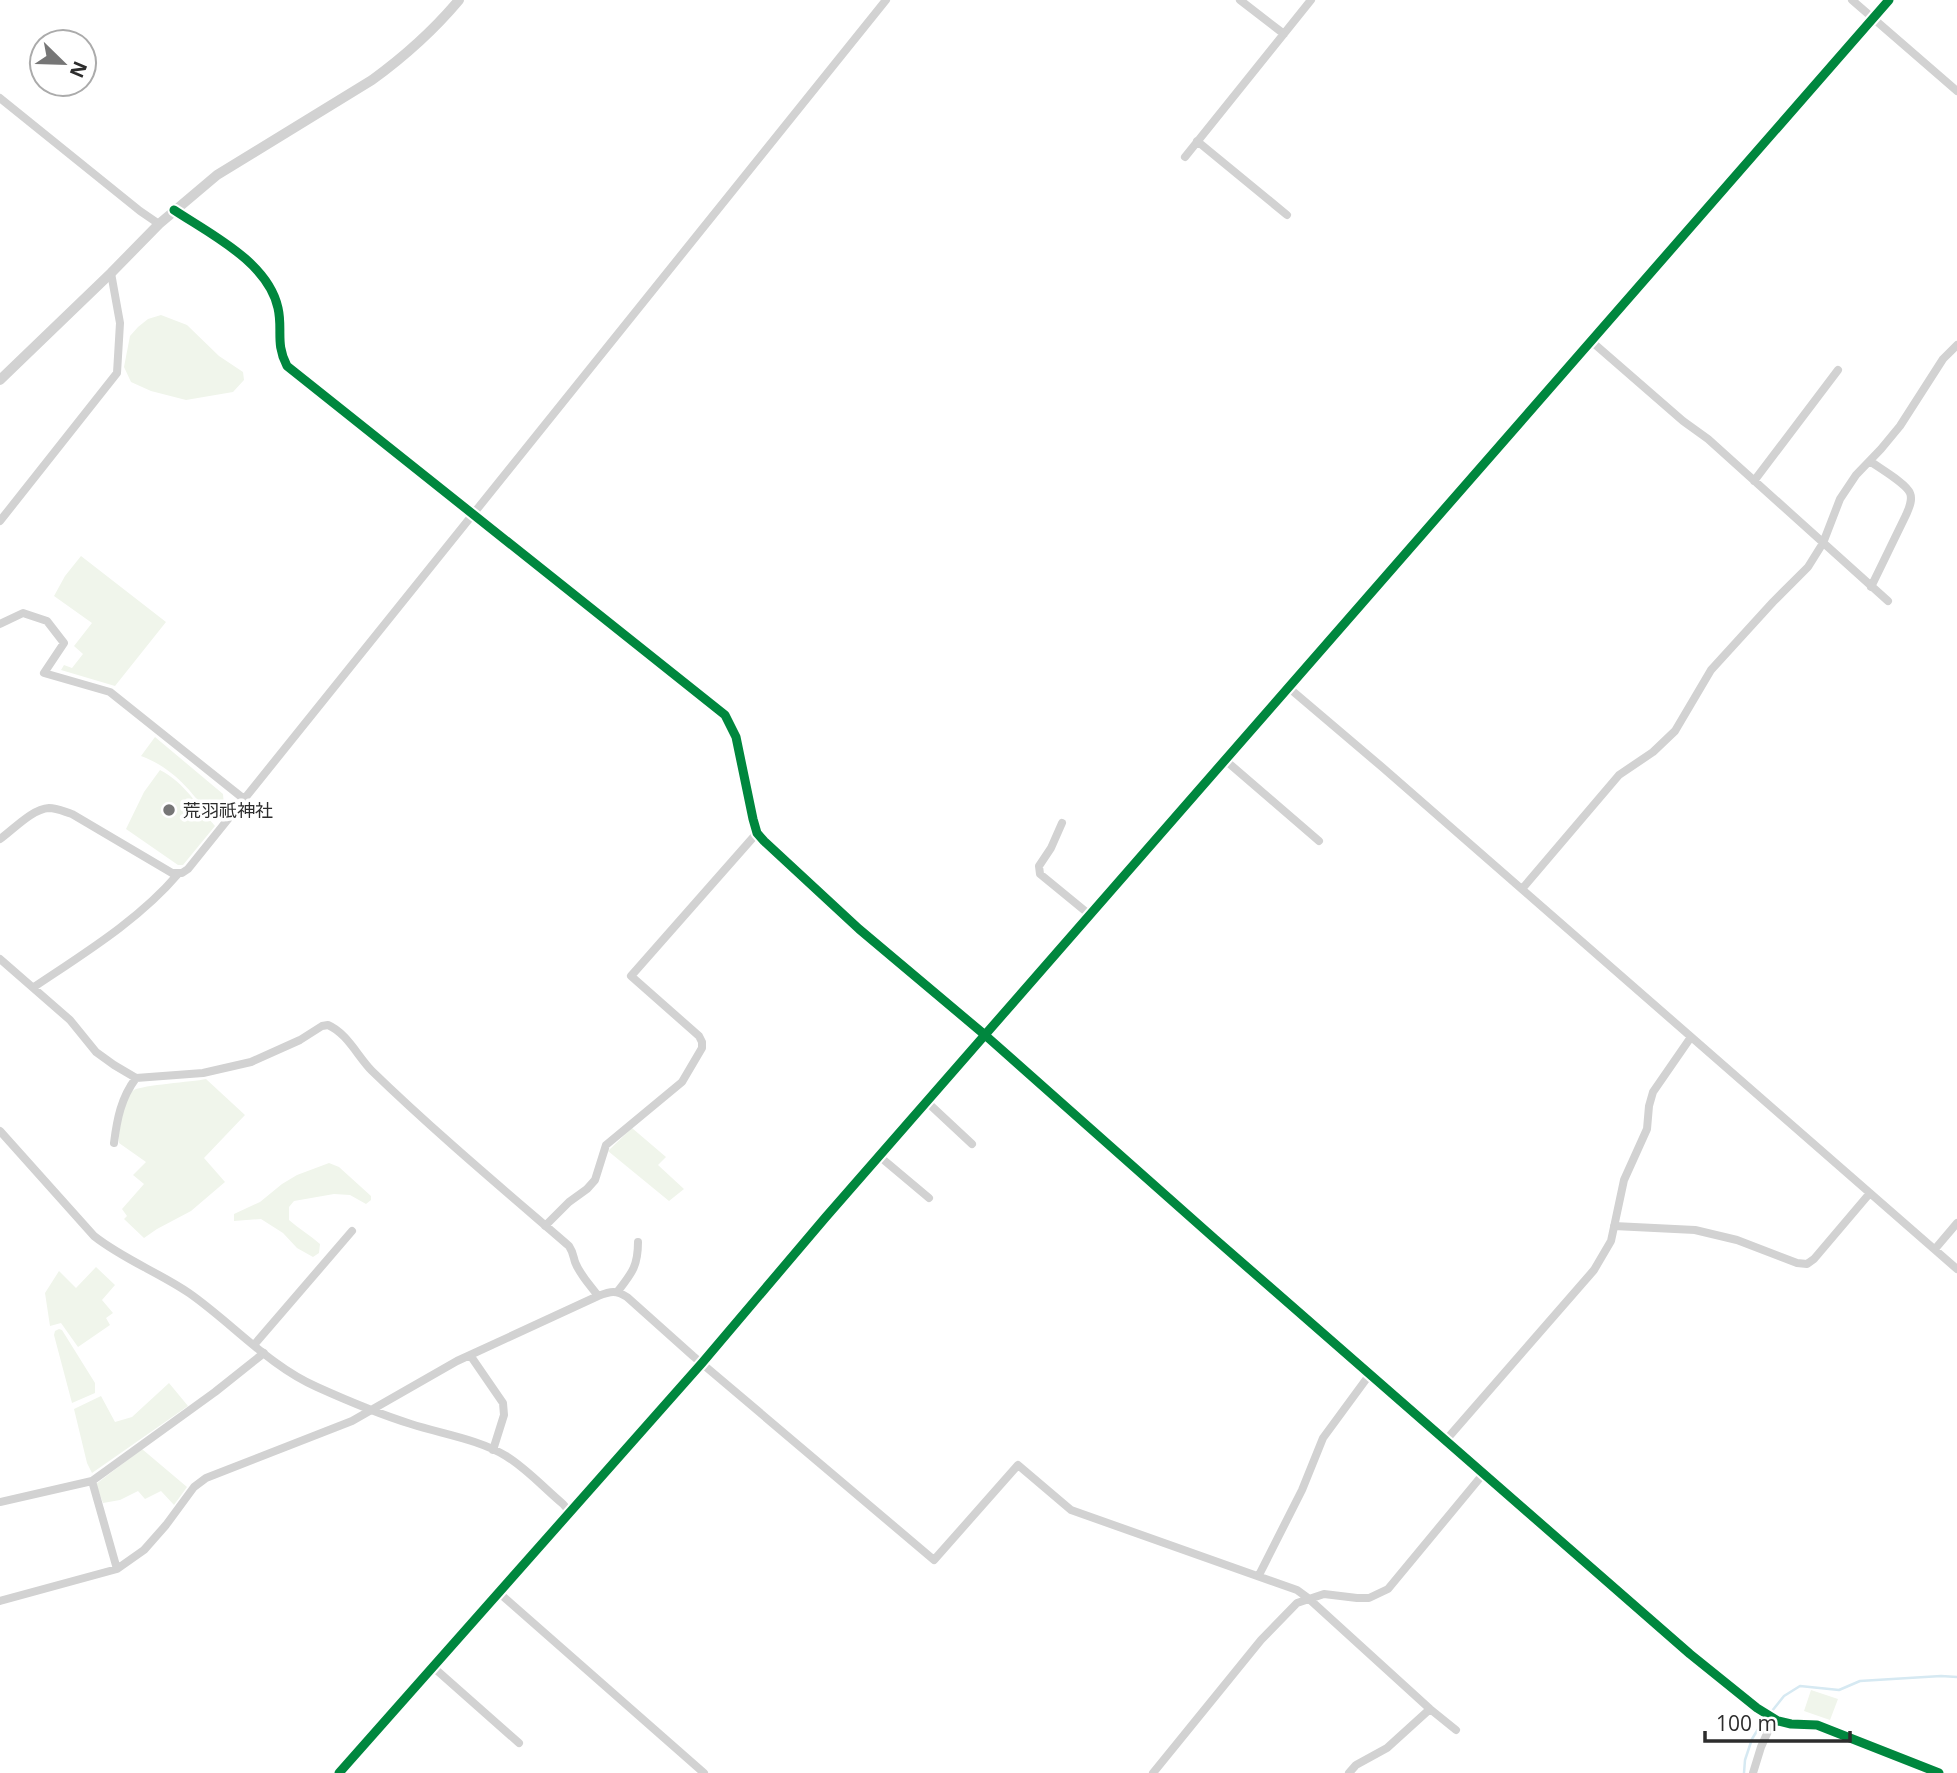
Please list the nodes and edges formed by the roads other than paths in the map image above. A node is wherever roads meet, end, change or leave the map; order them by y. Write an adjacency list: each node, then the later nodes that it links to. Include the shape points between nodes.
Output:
1 (459, 0): 13 (street, via 395,64 217,175)
2 (886, 0): 23 (street)
3 (1240, 0): 8 (street)
4 (1311, 0): 8 (street)
5 (1852, 0): 7 (street)
6 (1889, 0): 7 (street)
7 (1874, 18): 9 (street); 17 (street)
8 (1284, 34): 11 (street)
9 (1957, 91)
10 (0, 98): 15 (street)
11 (1197, 141): 12 (street); 14 (street)
12 (1185, 157)
13 (174, 210): 15 (street); 23 (street, via 262,275 278,308 279,346 286,366)
14 (1287, 215)
15 (159, 224): 16 (street)
16 (111, 273): 20 (street); 24 (street, via 120,323 117,373)
17 (1591, 341): 22 (street); 29 (street)
18 (1957, 345): 21 (street)
19 (1838, 370): 22 (street)
20 (0, 380)
21 (1870, 461): 25 (street, via 1840,499); 26 (street, via 1911,494 1906,515)
22 (1754, 481): 25 (street)
23 (473, 513): 31 (street); 33 (street, via 725,715 736,737)
24 (0, 522)
25 (1823, 543): 26 (street); 37 (street, via 1808,568 1711,670 1675,731 1619,775)
26 (1871, 587): 27 (street)
27 (1888, 601)
28 (0, 624): 31 (street, via 23,613 47,621 64,643 44,673 118,697)
29 (1289, 688): 30 (street); 37 (street)
30 (1226, 760): 35 (street); 38 (street)
31 (244, 799): 36 (street, via 188,869)
32 (1062, 823): 38 (street, via 1039,866 1040,874)
33 (757, 833): 41 (street, via 859,929); 52 (street, via 631,976 699,1036 702,1048 682,1082 607,1145 595,1180)
34 (0, 839): 36 (street, via 37,812 57,809)
35 (1319, 841)
36 (178, 874): 40 (street, via 111,934)
37 (1522, 889): 42 (street)
38 (1090, 915): 41 (street)
39 (0, 959): 40 (street)
40 (34, 987): 43 (street, via 96,1052)
41 (985, 1035): 44 (street); 64 (street)
42 (1691, 1037): 49 (street); 53 (street, via 1653,1092 1647,1129 1624,1180)
43 (136, 1078): 46 (street, via 120,1109); 52 (street, via 204,1073 251,1062 328,1025 370,1069)
44 (927, 1102): 47 (street); 48 (street)
45 (0, 1131): 60 (street, via 94,1236 190,1294)
46 (114, 1143)
47 (972, 1144)
48 (879, 1156): 50 (street); 63 (street)
49 (1870, 1193): 53 (street, via 1807,1264 1695,1230); 56 (street)
50 (929, 1198)
51 (1957, 1223): 56 (street)
52 (545, 1226): 59 (street, via 573,1252 583,1277)
53 (1614, 1226): 66 (street, via 1594,1270)
54 (352, 1231): 60 (street)
55 (638, 1242): 58 (street, via 631,1276)
56 (1935, 1249): 57 (street)
57 (1957, 1269)
58 (618, 1291): 59 (street); 63 (street)
59 (598, 1296): 62 (street)
60 (254, 1345): 61 (street)
61 (264, 1353): 65 (street, via 300,1378); 69 (street)
62 (470, 1355): 65 (street); 67 (street, via 503,1404)
63 (702, 1363): 71 (street); 73 (street, via 934,1560 1018,1465 1071,1510)
64 (1370, 1374): 66 (street); 73 (street, via 1323,1438)
65 (370, 1410): 67 (street); 72 (street, via 206,1478 144,1550)
66 (1446, 1440): 68 (street)
67 (493, 1450): 71 (street, via 508,1457)
68 (1484, 1473): 75 (street, via 1388,1589 1369,1598 1324,1594); 79 (street, via 1690,1654)
69 (92, 1481): 70 (street); 72 (street)
70 (0, 1502)
71 (569, 1511): 74 (street)
72 (117, 1569): 76 (street)
73 (1259, 1575): 75 (street)
74 (498, 1592): 77 (street); 83 (street)
75 (1308, 1598): 78 (street); 84 (street, via 1290,1609 1261,1640)
76 (0, 1601)
77 (433, 1667): 81 (street); 82 (street)
78 (1430, 1709): 80 (street); 85 (street, via 1387,1748)
79 (1774, 1718): 86 (street); 87 (street, via 1817,1725)
80 (1456, 1730)
81 (519, 1743)
82 (340, 1773)
83 (704, 1773)
84 (1153, 1773)
85 (1349, 1773)
86 (1753, 1773)
87 (1939, 1773)

